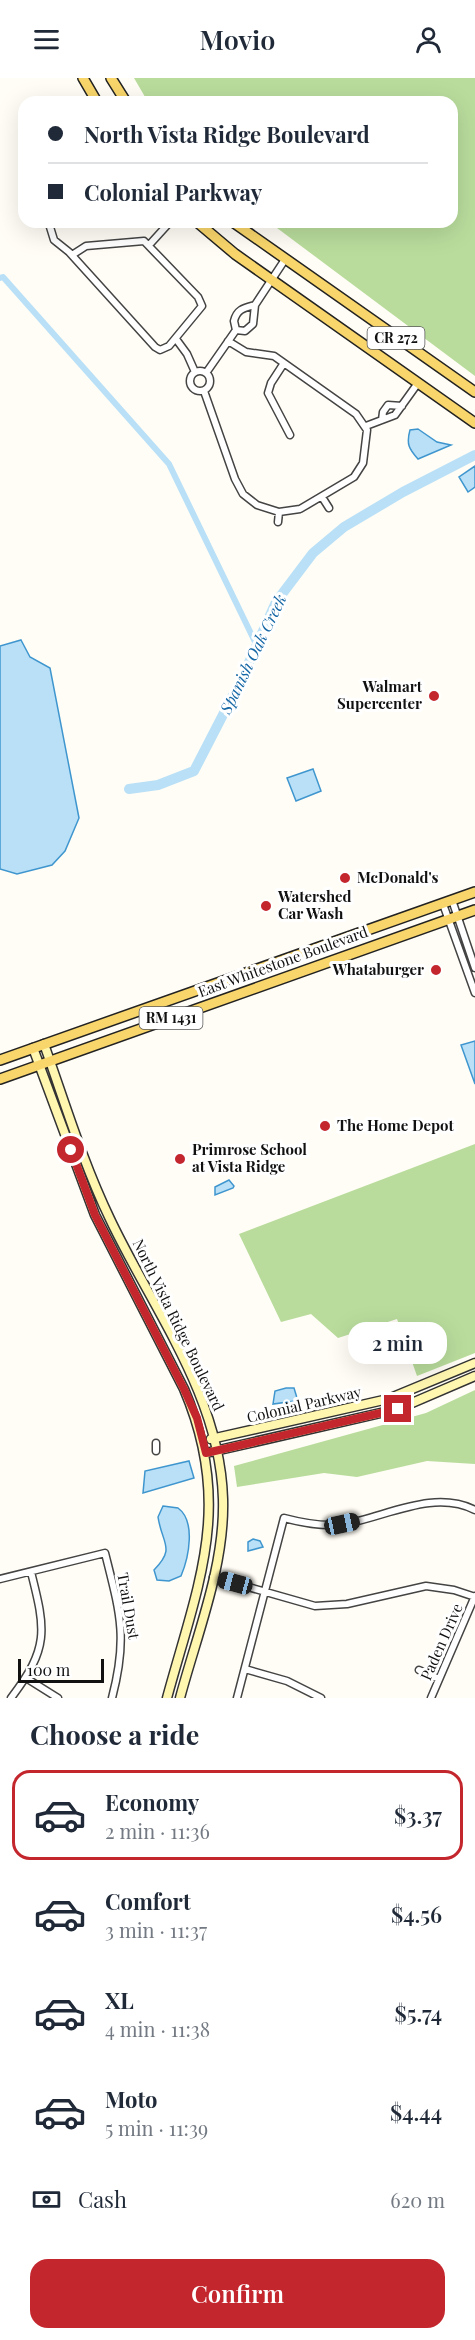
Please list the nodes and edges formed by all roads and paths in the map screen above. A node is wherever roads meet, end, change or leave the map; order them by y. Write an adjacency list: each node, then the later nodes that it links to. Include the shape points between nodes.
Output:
1 (83, 78): 3 (main road)
2 (111, 78): 4 (main road)
3 (94, 96)
4 (122, 96)
5 (50, 228): 10 (street, via 54,240)
6 (165, 228): 9 (street)
7 (205, 228): 12 (main road)
8 (240, 228): 11 (main road)
9 (150, 244): 10 (street, via 136,241 87,246); 15 (street, via 201,302 198,312)
10 (72, 255): 15 (street, via 155,347 165,349)
11 (284, 261): 12 (street); 22 (main road, CR 272)
12 (272, 280): 13 (street); 20 (main road)
13 (255, 305): 14 (street, via 238,312); 14 (street, via 256,318 250,328)
14 (236, 330): 16 (street)
15 (176, 339): 18 (street)
16 (228, 341): 17 (street, via 246,352 268,354); 19 (street)
17 (284, 363): 26 (street, via 356,414); 27 (street, via 268,393)
18 (195, 372): 19 (street); 21 (street, via 191,386)
19 (206, 373): 21 (street, via 211,381)
20 (418, 383): 23 (street); 25 (main road)
21 (204, 391): 30 (street, via 238,486 257,505)
22 (475, 392)
23 (402, 406): 24 (street, via 395,415); 24 (street, via 388,405)
24 (382, 420): 26 (street)
25 (475, 423)
26 (366, 426): 28 (street, via 365,456 360,470)
27 (290, 435)
28 (322, 497): 29 (street); 30 (street, via 300,509)
29 (329, 508)
30 (279, 512): 31 (street)
31 (278, 522)
32 (475, 892): 33 (main road, East Whitestone Boulevard / RM 1431)
33 (447, 902): 35 (street); 38 (main road, East Whitestone Boulevard / RM 1431)
34 (475, 910): 35 (main road, East Whitestone Boulevard / RM 1431)
35 (453, 917): 36 (street); 37 (street); 41 (main road, East Whitestone Boulevard / RM 1431)
36 (475, 968)
37 (475, 993)
38 (44, 1044): 39 (main road, East Whitestone Boulevard / RM 1431); 41 (street, North Vista Ridge Boulevard)
39 (33, 1048): 40 (main road, East Whitestone Boulevard / RM 1431); 42 (street, North Vista Ridge Boulevard)
40 (0, 1060)
41 (50, 1061): 42 (main road, East Whitestone Boulevard / RM 1431); 46 (street, North Vista Ridge Boulevard, via 110,1219 188,1369)
42 (40, 1065): 43 (main road, East Whitestone Boulevard / RM 1431); 47 (street, North Vista Ridge Boulevard, via 95,1215 184,1389)
43 (0, 1078)
44 (475, 1363): 46 (street, Colonial Parkway, via 388,1399)
45 (475, 1376): 49 (street, Colonial Parkway, via 398,1409)
46 (216, 1438): 47 (street, Colonial Parkway); 49 (street, North Vista Ridge Boulevard)
47 (203, 1441): 51 (street, North Vista Ridge Boulevard)
48 (156, 1443): 50 (street)
49 (218, 1450): 51 (street, Colonial Parkway); 54 (street, North Vista Ridge Boulevard, via 223,1507)
50 (156, 1451)
51 (206, 1453): 65 (street, North Vista Ridge Boulevard, via 211,1500 207,1549)
52 (475, 1510): 56 (street, via 433,1502 342,1524 284,1518)
53 (31, 1572): 55 (street); 60 (street, via 43,1629 38,1655); 64 (street, Trail Dust, via 105,1553 123,1631 121,1663)
54 (213, 1577): 56 (street); 66 (street, North Vista Ridge Boulevard)
55 (0, 1579)
56 (266, 1591): 57 (street, via 301,1604 323,1606 426,1586); 58 (street)
57 (475, 1597): 61 (street, Paden Drive)
58 (245, 1668): 67 (street); 68 (street, via 287,1681)
59 (419, 1670): 61 (street)
60 (26, 1678): 62 (street); 63 (street)
61 (439, 1679): 69 (street, Paden Drive)
62 (11, 1698)
63 (58, 1698)
64 (112, 1698)
65 (167, 1698)
66 (180, 1698)
67 (237, 1698)
68 (321, 1698)
69 (431, 1698)

